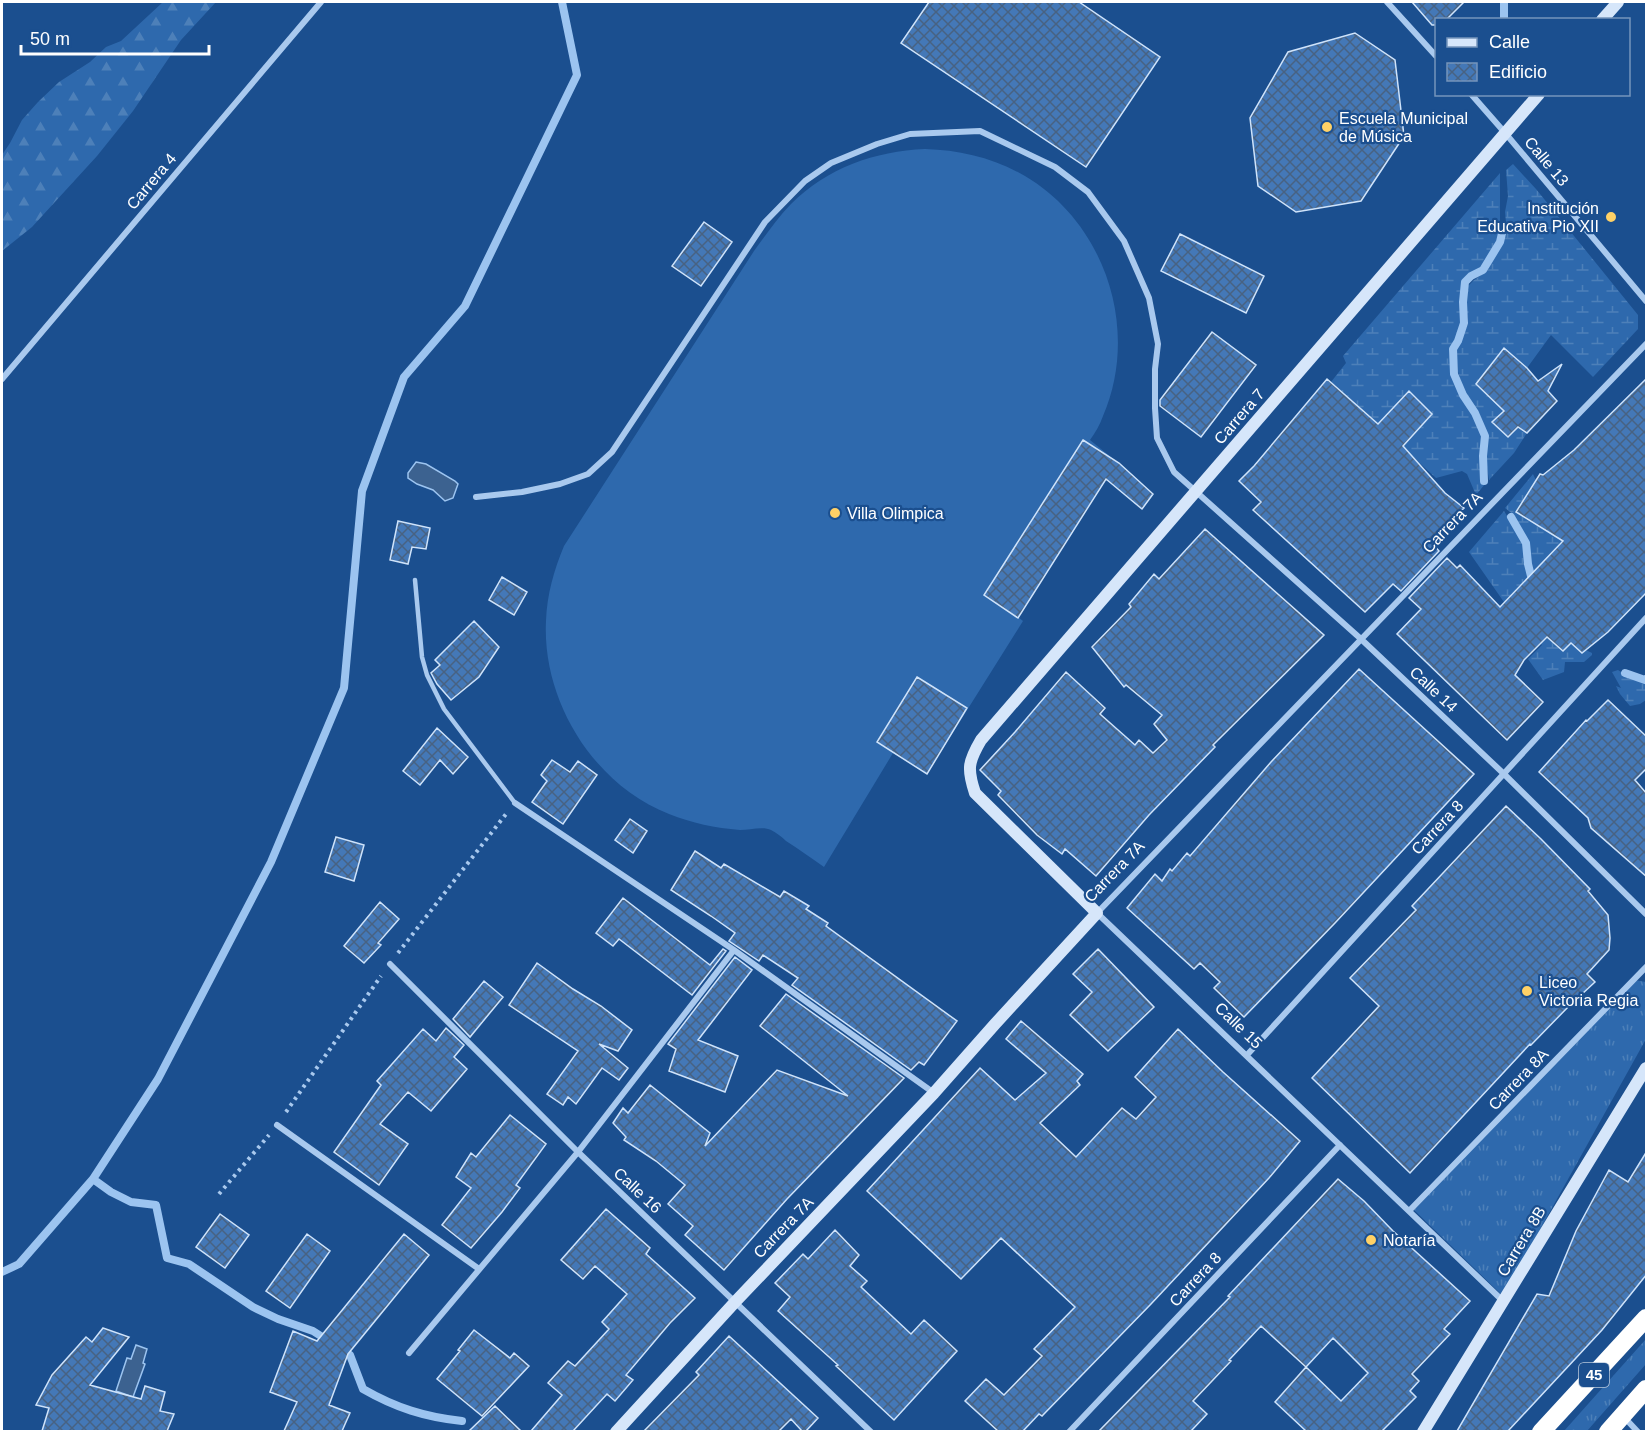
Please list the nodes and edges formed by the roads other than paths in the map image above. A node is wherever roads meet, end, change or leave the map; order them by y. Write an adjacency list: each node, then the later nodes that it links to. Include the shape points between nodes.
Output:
1 (321, 2): 11 (street, Carrera 4)
2 (1387, 2): 5 (street)
3 (1618, 2): 4 (street)
4 (1604, 18)
5 (1435, 54)
6 (1473, 96): 8 (street, Calle 13)
7 (1537, 96): 8 (street, Carrera 7)
8 (1506, 134): 9 (street, Calle 13); 12 (street, Carrera 7)
9 (1647, 301)
10 (1647, 344): 16 (street, Carrera 7A)
11 (2, 379)
12 (1195, 492): 13 (street, Calle 14, via 1174,472 1158,438 1158,344 1149,298 1124,241 1088,192 1055,167 980,131 958,131 910,134 878,144 831,164 805,182 765,222 612,452 588,474 560,484); 16 (street, Calle 14); 17 (street, Carrera 7, via 981,740)
13 (476, 497)
14 (415, 580): 19 (lane, via 426,675 444,709)
15 (1647, 618): 18 (street, Carrera 8)
16 (1361, 639): 18 (street, Calle 14); 20 (street, Carrera 7A)
17 (970, 763): 20 (street, Calle 15, via 975,793)
18 (1504, 774): 21 (street, Calle 14); 25 (street, Carrera 8)
19 (515, 803): 22 (street)
20 (1097, 913): 25 (street, Calle 15); 27 (street, Carrera 7A)
21 (1647, 914)
22 (734, 950): 27 (street); 30 (street)
23 (390, 964): 30 (street, Calle 16)
24 (1647, 967): 31 (street, Carrera 8A)
25 (1247, 1054): 29 (street, Calle 15)
26 (1647, 1068): 34 (street, Carrera 8B)
27 (934, 1094): 33 (street, Carrera 7A)
28 (277, 1125): 32 (street)
29 (1340, 1145): 31 (street, Calle 15); 41 (street, Carrera 8)
30 (578, 1152): 32 (street); 33 (street, Calle 16)
31 (1408, 1211): 34 (street, Calle 15)
32 (479, 1269): 36 (street)
33 (736, 1301): 39 (street, Carrera 7A); 40 (street, Calle 16)
34 (1503, 1302): 42 (street, Carrera 8B)
35 (1647, 1317): 43 (highway, 45)
36 (410, 1353)
37 (1647, 1389): 38 (highway)
38 (1622, 1416): 44 (highway); 45 (street)
39 (616, 1431)
40 (871, 1431)
41 (1069, 1431)
42 (1424, 1431)
43 (1541, 1431)
44 (1608, 1431)
45 (1638, 1431)

